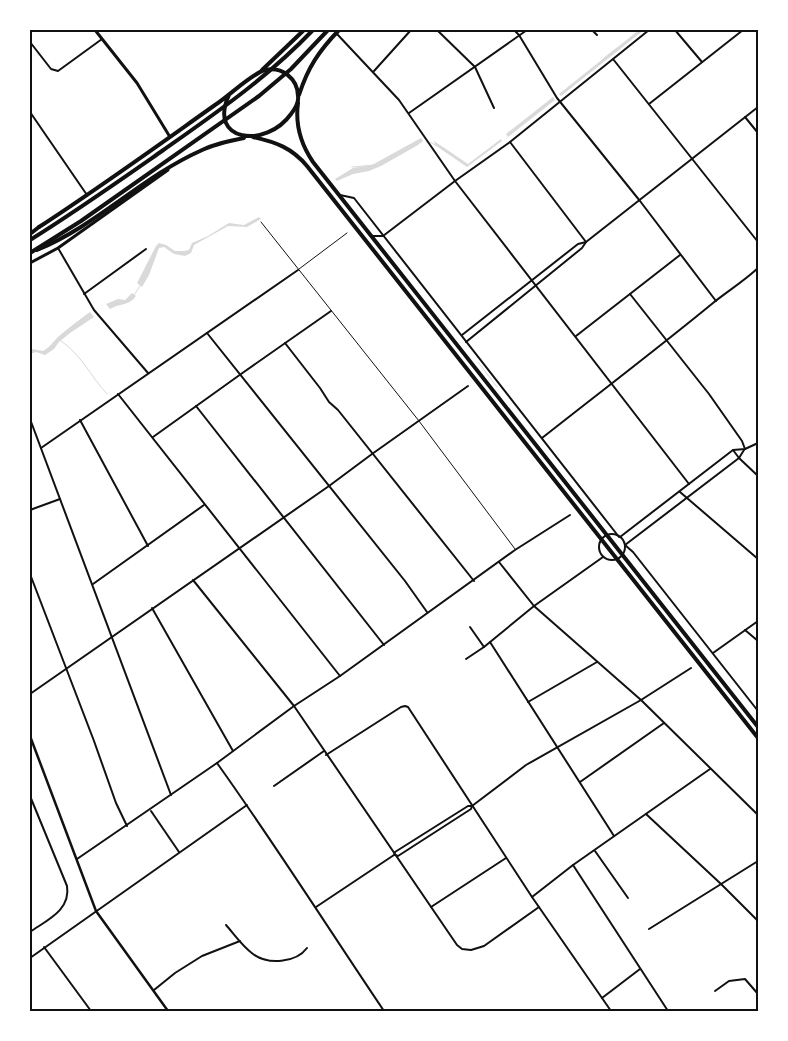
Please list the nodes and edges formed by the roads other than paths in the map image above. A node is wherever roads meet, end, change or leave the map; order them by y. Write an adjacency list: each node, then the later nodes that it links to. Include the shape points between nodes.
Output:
1 (95, 30): 18 (main road)
2 (219, 30): 14 (street)
3 (304, 30): 24 (highway)
4 (313, 30): 51 (highway, via 284,60 215,114)
5 (328, 30): 56 (highway, via 291,69 258,96 81,221)
6 (411, 30): 23 (street)
7 (437, 30): 22 (street)
8 (514, 30): 16 (street)
9 (527, 30): 16 (street)
10 (592, 30): 17 (street)
11 (649, 30): 20 (street)
12 (675, 30): 21 (street)
13 (743, 30): 21 (street)
14 (225, 31)
15 (337, 32): 23 (street); 26 (highway, via 313,61)
16 (520, 35): 22 (street); 27 (street)
17 (597, 35)
18 (102, 39): 19 (street, via 58,71 51,69); 36 (main road, via 145,94)
19 (30, 42)
20 (613, 59): 27 (street); 29 (street)
21 (702, 62): 29 (street)
22 (475, 67): 31 (street); 33 (street)
23 (374, 72): 33 (street)
24 (258, 73): 25 (highway); 26 (highway, via 270,69 285,72 295,83)
25 (230, 95): 36 (highway); 37 (highway, via 225,104 226,121 233,130)
26 (299, 97): 28 (highway)
27 (560, 101): 39 (street); 45 (street)
28 (298, 103): 38 (highway, via 277,128); 43 (highway, via 296,120 301,141)
29 (648, 105): 40 (street)
30 (758, 107): 34 (street)
31 (494, 108)
32 (30, 112): 44 (street)
33 (409, 113): 42 (street)
34 (745, 117): 35 (street); 40 (street)
35 (758, 133)
36 (170, 137): 44 (highway)
37 (246, 137): 38 (highway); 41 (highway, via 214,145)
38 (253, 137): 104 (highway, via 280,144 301,159)
39 (510, 142): 42 (street); 52 (street)
40 (693, 159): 45 (street); 53 (street)
41 (179, 162): 54 (main road); 56 (highway, via 68,235)
42 (455, 182): 50 (street); 61 (street)
43 (339, 195): 49 (highway); 50 (street, via 354,198)
44 (87, 196): 47 (highway)
45 (640, 201): 52 (street); 57 (street)
46 (260, 222): 60 (lane)
47 (30, 233)
48 (347, 233): 60 (lane)
49 (371, 236): 50 (street); 102 (highway)
50 (384, 236): 70 (street)
51 (30, 240)
52 (586, 242): 61 (street, via 578,244); 62 (street)
53 (758, 242)
54 (58, 248): 58 (main road); 63 (street)
55 (146, 249): 63 (street)
56 (30, 253)
57 (681, 255): 64 (street); 65 (street)
58 (30, 263)
59 (758, 268): 65 (street)
60 (298, 270): 66 (lane); 69 (street)
61 (532, 280): 62 (street); 67 (street)
62 (536, 286): 68 (street); 71 (street)
63 (84, 294): 75 (street)
64 (630, 294): 71 (street); 72 (street)
65 (716, 301): 72 (street)
66 (331, 311): 74 (street); 83 (lane)
67 (490, 314): 68 (street); 70 (street)
68 (494, 319): 73 (street)
69 (207, 333): 75 (street); 76 (street)
70 (462, 335): 73 (street)
71 (576, 336): 77 (street)
72 (666, 341): 77 (street); 88 (street, via 709,394)
73 (466, 342): 85 (street)
74 (286, 343): 76 (street); 90 (street)
75 (148, 373): 79 (street)
76 (241, 374): 80 (street); 94 (street)
77 (612, 384): 85 (street); 93 (street)
78 (468, 386): 83 (street)
79 (118, 394): 82 (street); 84 (street)
80 (196, 406): 84 (street); 101 (street)
81 (30, 419): 87 (street)
82 (80, 420): 87 (street); 106 (street)
83 (419, 421): 90 (street); 108 (lane)
84 (153, 438): 98 (street)
85 (542, 438): 103 (street)
86 (758, 443): 88 (street)
87 (41, 448): 97 (street)
88 (745, 449): 89 (street); 91 (street)
89 (733, 450): 91 (street); 93 (street)
90 (372, 454): 94 (street); 116 (street)
91 (739, 458): 92 (street); 96 (street)
92 (758, 476)
93 (689, 484): 95 (street)
94 (329, 486): 101 (street); 120 (street)
95 (680, 492): 96 (street); 103 (street)
96 (686, 498): 105 (street); 111 (street)
97 (60, 499): 99 (street); 117 (street)
98 (204, 505): 106 (street); 107 (street)
99 (30, 510)
100 (570, 516): 108 (street)
101 (284, 518): 107 (street); 127 (street)
102 (608, 535): 103 (street); 104 (street); 109 (highway)
103 (620, 537): 105 (street)
104 (602, 539): 110 (street, via 599,549); 112 (highway)
105 (625, 545): 109 (street); 129 (street)
106 (148, 546): 117 (street)
107 (239, 548): 115 (street); 134 (street)
108 (515, 550): 113 (street)
109 (623, 555): 112 (street); 141 (highway)
110 (603, 557): 112 (street); 118 (street)
111 (758, 559)
112 (618, 560): 143 (highway)
113 (499, 562): 116 (street); 118 (street)
114 (30, 574): 133 (street)
115 (193, 580): 119 (street); 138 (street)
116 (474, 581): 120 (street)
117 (93, 584): 124 (street)
118 (534, 606): 126 (street); 131 (street)
119 (152, 608): 124 (street); 145 (street)
120 (428, 612): 127 (street)
121 (758, 621): 123 (street)
122 (470, 627): 128 (street)
123 (746, 630): 125 (street); 129 (street)
124 (112, 637): 133 (street); 152 (street)
125 (758, 641)
126 (490, 642): 128 (street); 137 (street)
127 (384, 645): 134 (street)
128 (484, 647): 130 (street)
129 (713, 653): 139 (street)
130 (466, 658)
131 (597, 662): 136 (street); 137 (street)
132 (690, 668): 136 (street)
133 (66, 669): 135 (street); 159 (street)
134 (340, 676): 138 (street)
135 (30, 694)
136 (642, 700): 140 (street); 144 (street)
137 (528, 702): 144 (street)
138 (294, 706): 145 (street); 146 (street)
139 (758, 711)
140 (664, 723): 149 (street); 150 (street)
141 (758, 727)
142 (30, 736): 165 (street)
143 (758, 738)
144 (557, 748): 150 (street); 155 (street, via 526,765)
145 (233, 751): 148 (street)
146 (324, 751): 147 (street); 151 (street)
147 (326, 755): 155 (street, via 408,707); 163 (street)
148 (217, 764): 152 (street); 154 (street)
149 (710, 769): 157 (street); 158 (street)
150 (579, 782): 160 (street)
151 (274, 786)
152 (171, 794): 156 (street)
153 (30, 796): 178 (street, via 68,896 60,911)
154 (247, 805): 162 (street); 173 (street)
155 (472, 806): 163 (street); 163 (street, via 395,852); 164 (street)
156 (150, 810): 159 (street); 162 (street)
157 (646, 814): 160 (street); 168 (street)
158 (758, 815)
159 (127, 826): 165 (street)
160 (614, 836): 161 (street)
161 (595, 850): 167 (street); 170 (street)
162 (179, 852): 174 (street)
163 (394, 856): 171 (street); 173 (street)
164 (506, 858): 169 (street); 171 (street)
165 (77, 859): 174 (street)
166 (758, 861): 168 (street)
167 (573, 865): 169 (street); 183 (street)
168 (721, 884): 175 (street); 177 (street)
169 (532, 897): 172 (street)
170 (628, 898)
171 (430, 907): 172 (street, via 456,945 471,950 484,946)
172 (539, 907): 187 (street)
173 (316, 908): 190 (street)
174 (96, 911): 180 (street); 184 (street)
175 (758, 921)
176 (226, 925): 179 (street)
177 (649, 928)
178 (30, 932)
179 (240, 941): 181 (street, via 253,955 271,960 294,958); 184 (street, via 202,956)
180 (44, 947): 182 (street); 188 (street)
181 (307, 948)
182 (30, 958)
183 (641, 968): 187 (street); 192 (street)
184 (153, 990): 189 (street)
185 (715, 990): 186 (street, via 729,981 745,979)
186 (758, 994)
187 (602, 998): 191 (street)
188 (91, 1011)
189 (168, 1011)
190 (384, 1011)
191 (611, 1011)
192 (668, 1011)

